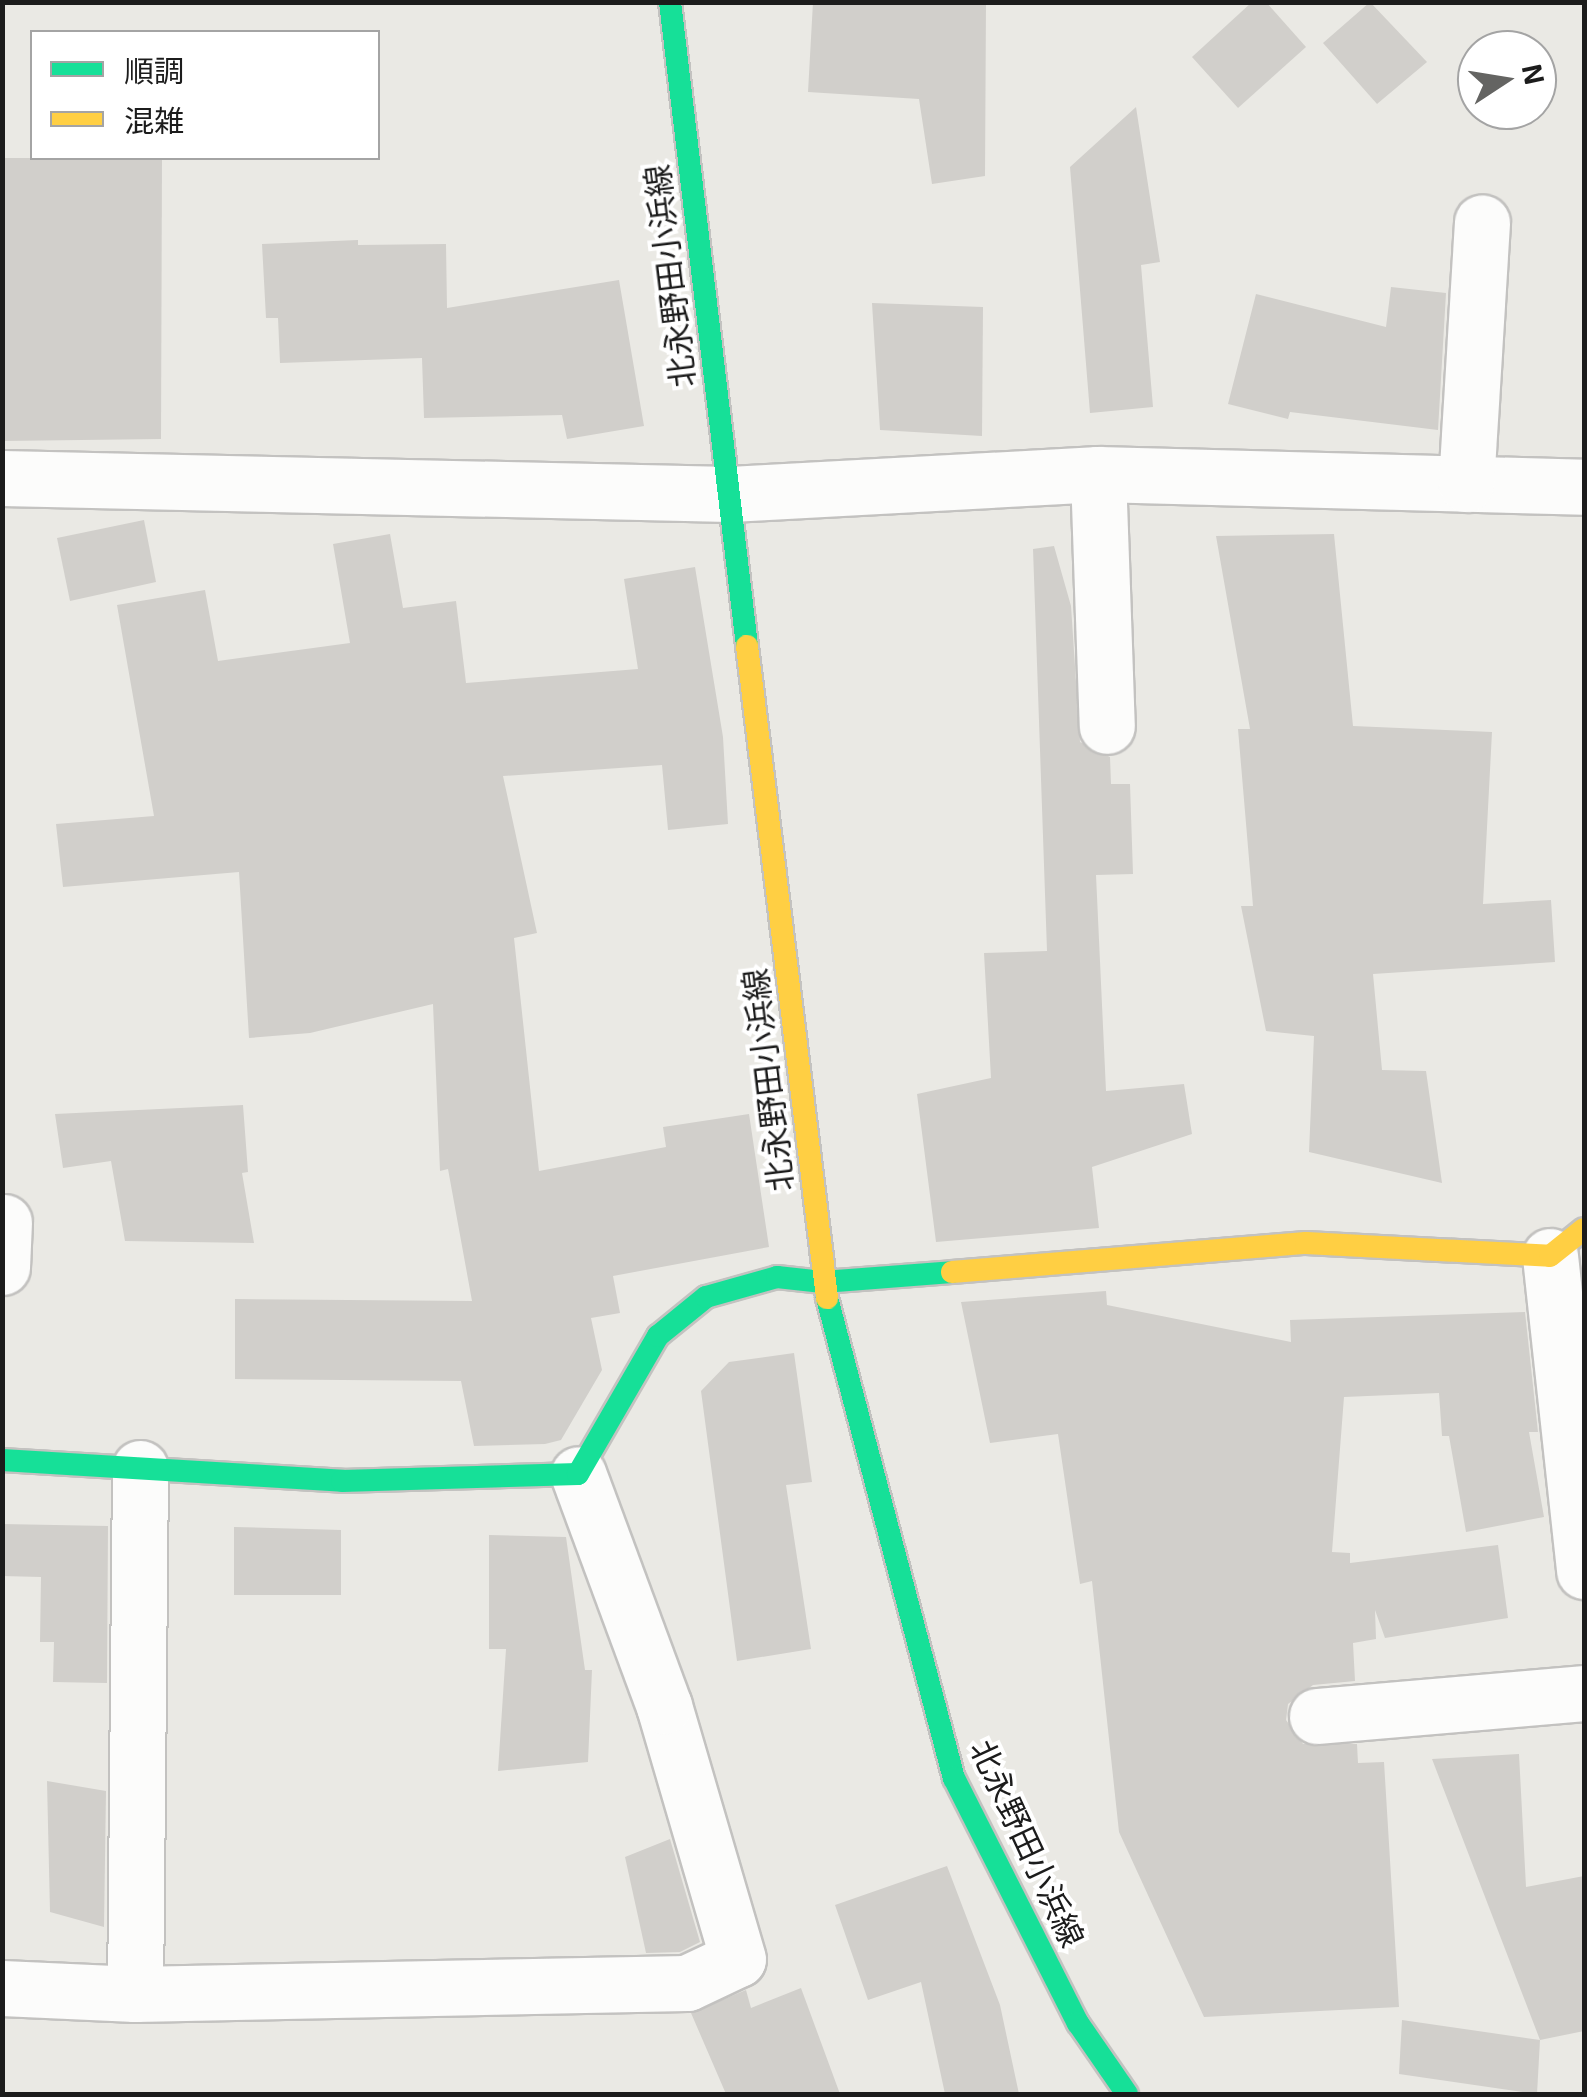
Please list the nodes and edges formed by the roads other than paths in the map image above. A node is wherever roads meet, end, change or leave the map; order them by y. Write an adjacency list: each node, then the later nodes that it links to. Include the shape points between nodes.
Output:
1 (670, 2): 7 (main road, 北永野田小浜線)
2 (1482, 222): 5 (street)
3 (1098, 474): 5 (street); 7 (street); 8 (street)
4 (2, 478): 7 (street)
5 (1466, 484): 6 (street)
6 (1584, 486)
7 (730, 494): 10 (main road, 北永野田小浜線)
8 (1107, 726)
9 (1568, 1243): 10 (main road, via 1306,1243); 14 (street)
10 (823, 1282): 13 (main road, via 777,1278 706,1298 658,1336); 19 (main road, 北永野田小浜線, via 954,1778 1078,2023)
11 (2, 1460): 12 (main road)
12 (140, 1468): 13 (main road, via 342,1481); 18 (street)
13 (578, 1474): 18 (street, via 664,1706 738,1959 687,1983)
14 (1584, 1571)
15 (1584, 1693): 16 (street)
16 (1317, 1716)
17 (2, 1988): 18 (street)
18 (135, 1994)
19 (1127, 2094)

